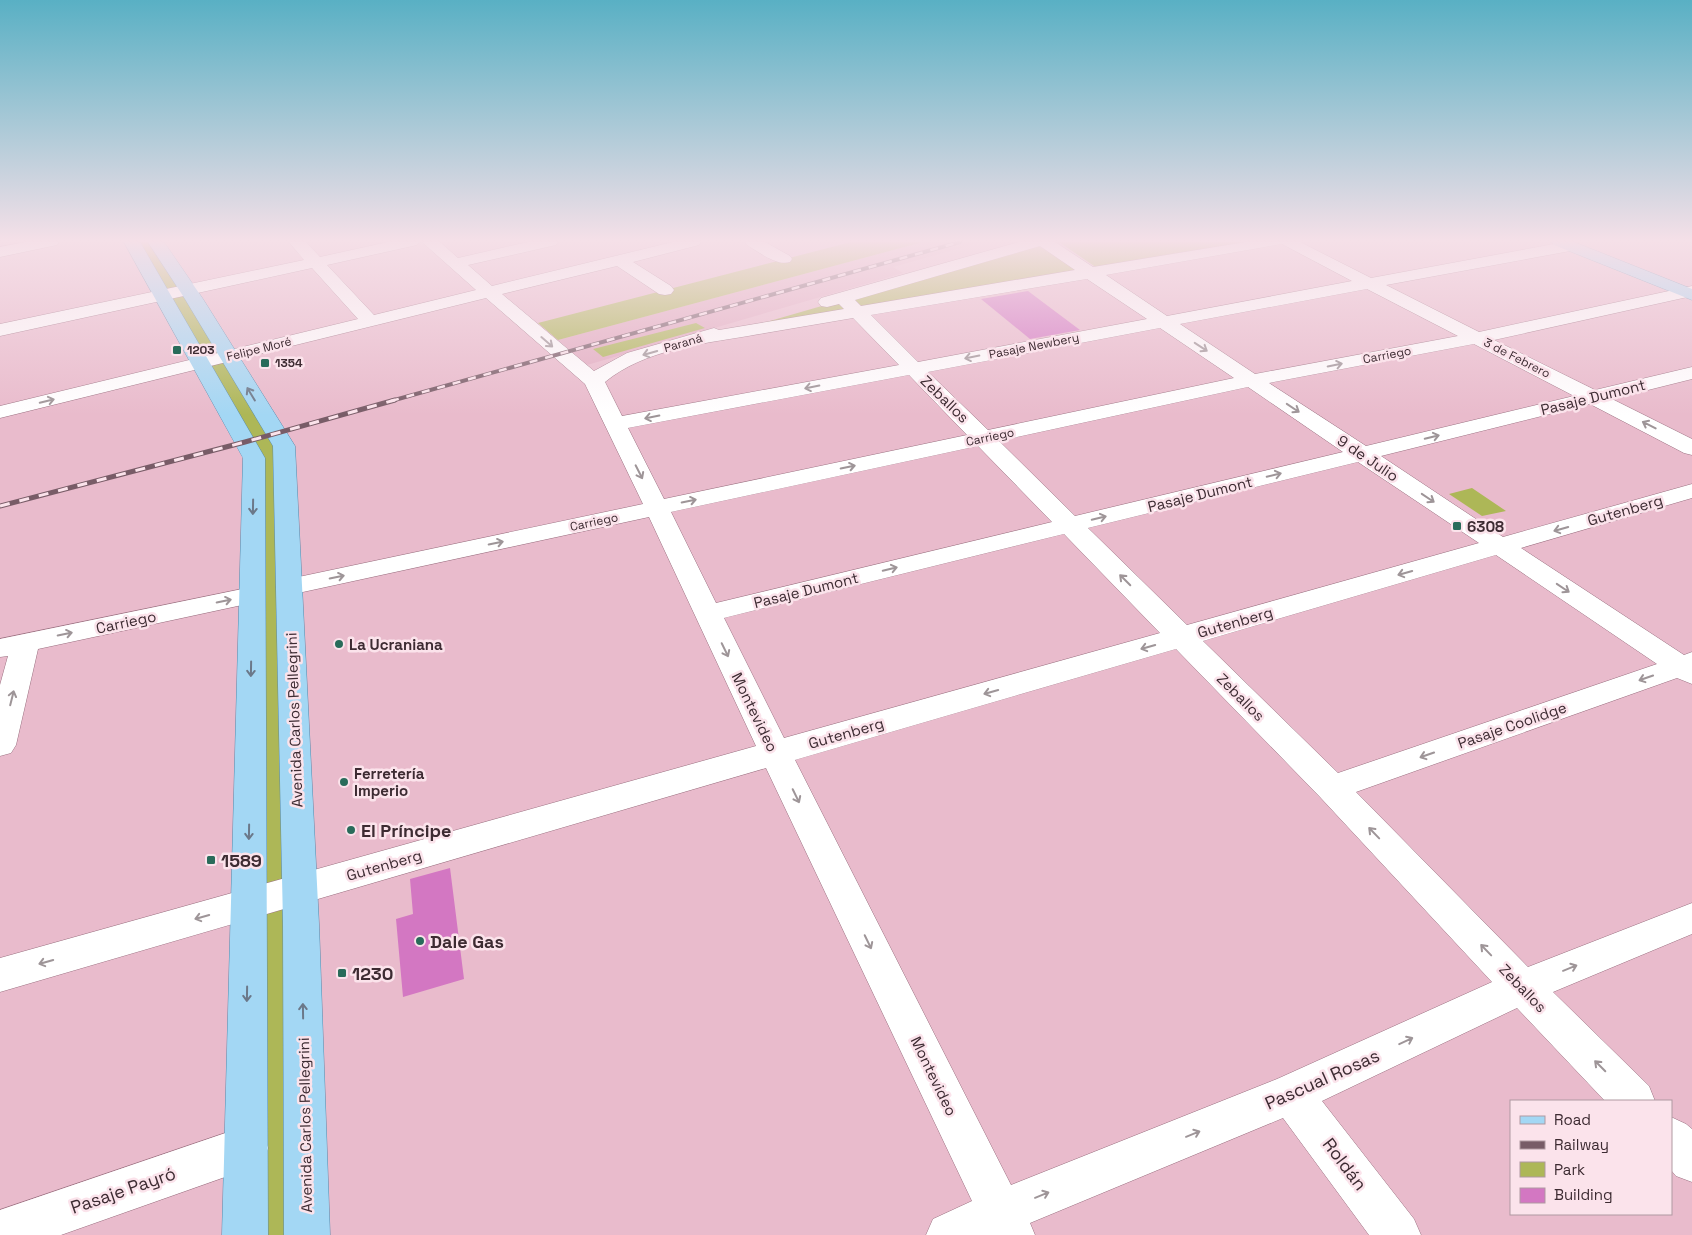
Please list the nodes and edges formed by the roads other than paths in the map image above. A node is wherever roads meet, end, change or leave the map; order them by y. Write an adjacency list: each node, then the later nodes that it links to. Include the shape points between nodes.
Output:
1 (142, 300): 16 (street)
2 (168, 300): 18 (main road, Avenida Carlos Pellegrini)
3 (192, 300): 18 (main road, Avenida Carlos Pellegrini)
4 (350, 300): 14 (street)
5 (459, 300): 14 (street, Felipe Moré)
6 (498, 300): 22 (street, Montevideo, one-way to 22)
7 (866, 300): 13 (street)
8 (890, 300): 13 (street)
9 (1130, 300): 15 (street, 9 de Julio)
10 (1285, 300): 15 (street, Pasaje Newbery)
11 (1401, 300): 17 (street, 3 de Febrero)
12 (1658, 300): 17 (street, Carriego)
13 (850, 305): 19 (street, Zeballos); 22 (street, Paraná, one-way to 22, via 697,339 624,360 604,370)
14 (370, 322): 18 (street, Felipe Moré)
15 (1163, 322): 19 (street, Pasaje Newbery, one-way to 19); 21 (street, 9 de Julio, one-way to 21)
16 (0, 330)
17 (1476, 338): 21 (street, Carriego, one-way to 17); 23 (street, 3 de Febrero)
18 (215, 360): 24 (street, Felipe Moré, one-way to 18); 33 (main road, Avenida Carlos Pellegrini, one-way to 18, via 284,446); 34 (main road, Avenida Carlos Pellegrini, one-way to 34, via 254,458)
19 (913, 368): 25 (street, Pasaje Newbery, one-way to 25); 26 (street, Zeballos)
20 (1692, 373): 23 (street, Pasaje Dumont)
21 (1253, 380): 26 (street, Carriego); 28 (street, 9 de Julio, one-way to 28)
22 (594, 381): 25 (street, Montevideo)
23 (1593, 397): 27 (street, 3 de Febrero, one-way to 23); 28 (street, Pasaje Dumont, one-way to 23)
24 (0, 412)
25 (615, 424): 30 (street, Montevideo, one-way to 30)
26 (984, 438): 30 (street, Carriego, one-way to 26); 31 (street, Zeballos)
27 (1692, 448)
28 (1361, 454): 31 (street, Pasaje Dumont, one-way to 28); 32 (street, 9 de Julio, one-way to 32)
29 (1692, 491): 32 (street, Gutenberg, one-way to 32)
30 (658, 508): 33 (street, Carriego, one-way to 30); 35 (street, Montevideo)
31 (1070, 525): 35 (street, Pasaje Dumont, one-way to 31); 36 (street, Zeballos, one-way to 31)
32 (1500, 546): 36 (street, Gutenberg, one-way to 36); 38 (street, 9 de Julio, one-way to 38)
33 (289, 587): 42 (main road, Avenida Carlos Pellegrini)
34 (252, 595): 37 (street, Carriego, one-way to 34); 43 (main road, Avenida Carlos Pellegrini, one-way to 43)
35 (707, 614): 40 (street, Montevideo, one-way to 40)
36 (1182, 637): 40 (street, Gutenberg, one-way to 40); 41 (street, Zeballos)
37 (13, 645): 39 (street, one-way to 37)
38 (1688, 668): 41 (street, Pasaje Coolidge, one-way to 41)
39 (0, 745)
40 (775, 753): 42 (street, Gutenberg); 52 (street, Montevideo, one-way to 52)
41 (1332, 788): 46 (street, Zeballos, one-way to 41)
42 (300, 889): 43 (street, Gutenberg); 55 (main road, Avenida Carlos Pellegrini, one-way to 42)
43 (249, 904): 45 (street, Gutenberg, one-way to 45); 50 (main road, Avenida Carlos Pellegrini, one-way to 50)
44 (1692, 918): 46 (street, Pascual Rosas, one-way to 44)
45 (0, 975)
46 (1522, 987): 47 (street, Pascual Rosas, one-way to 46); 48 (street, Zeballos, one-way to 46)
47 (1291, 1094): 52 (street, Pascual Rosas, one-way to 47); 57 (street, Roldán)
48 (1633, 1100)
49 (1672, 1140): 51 (street)
50 (246, 1148): 53 (street, Pasaje Payró); 54 (main road, Avenida Carlos Pellegrini)
51 (1692, 1160)
52 (1006, 1223): 56 (street, Pascual Rosas)
53 (0, 1233)
54 (244, 1235)
55 (307, 1235)
56 (949, 1235)
57 (1398, 1235)

